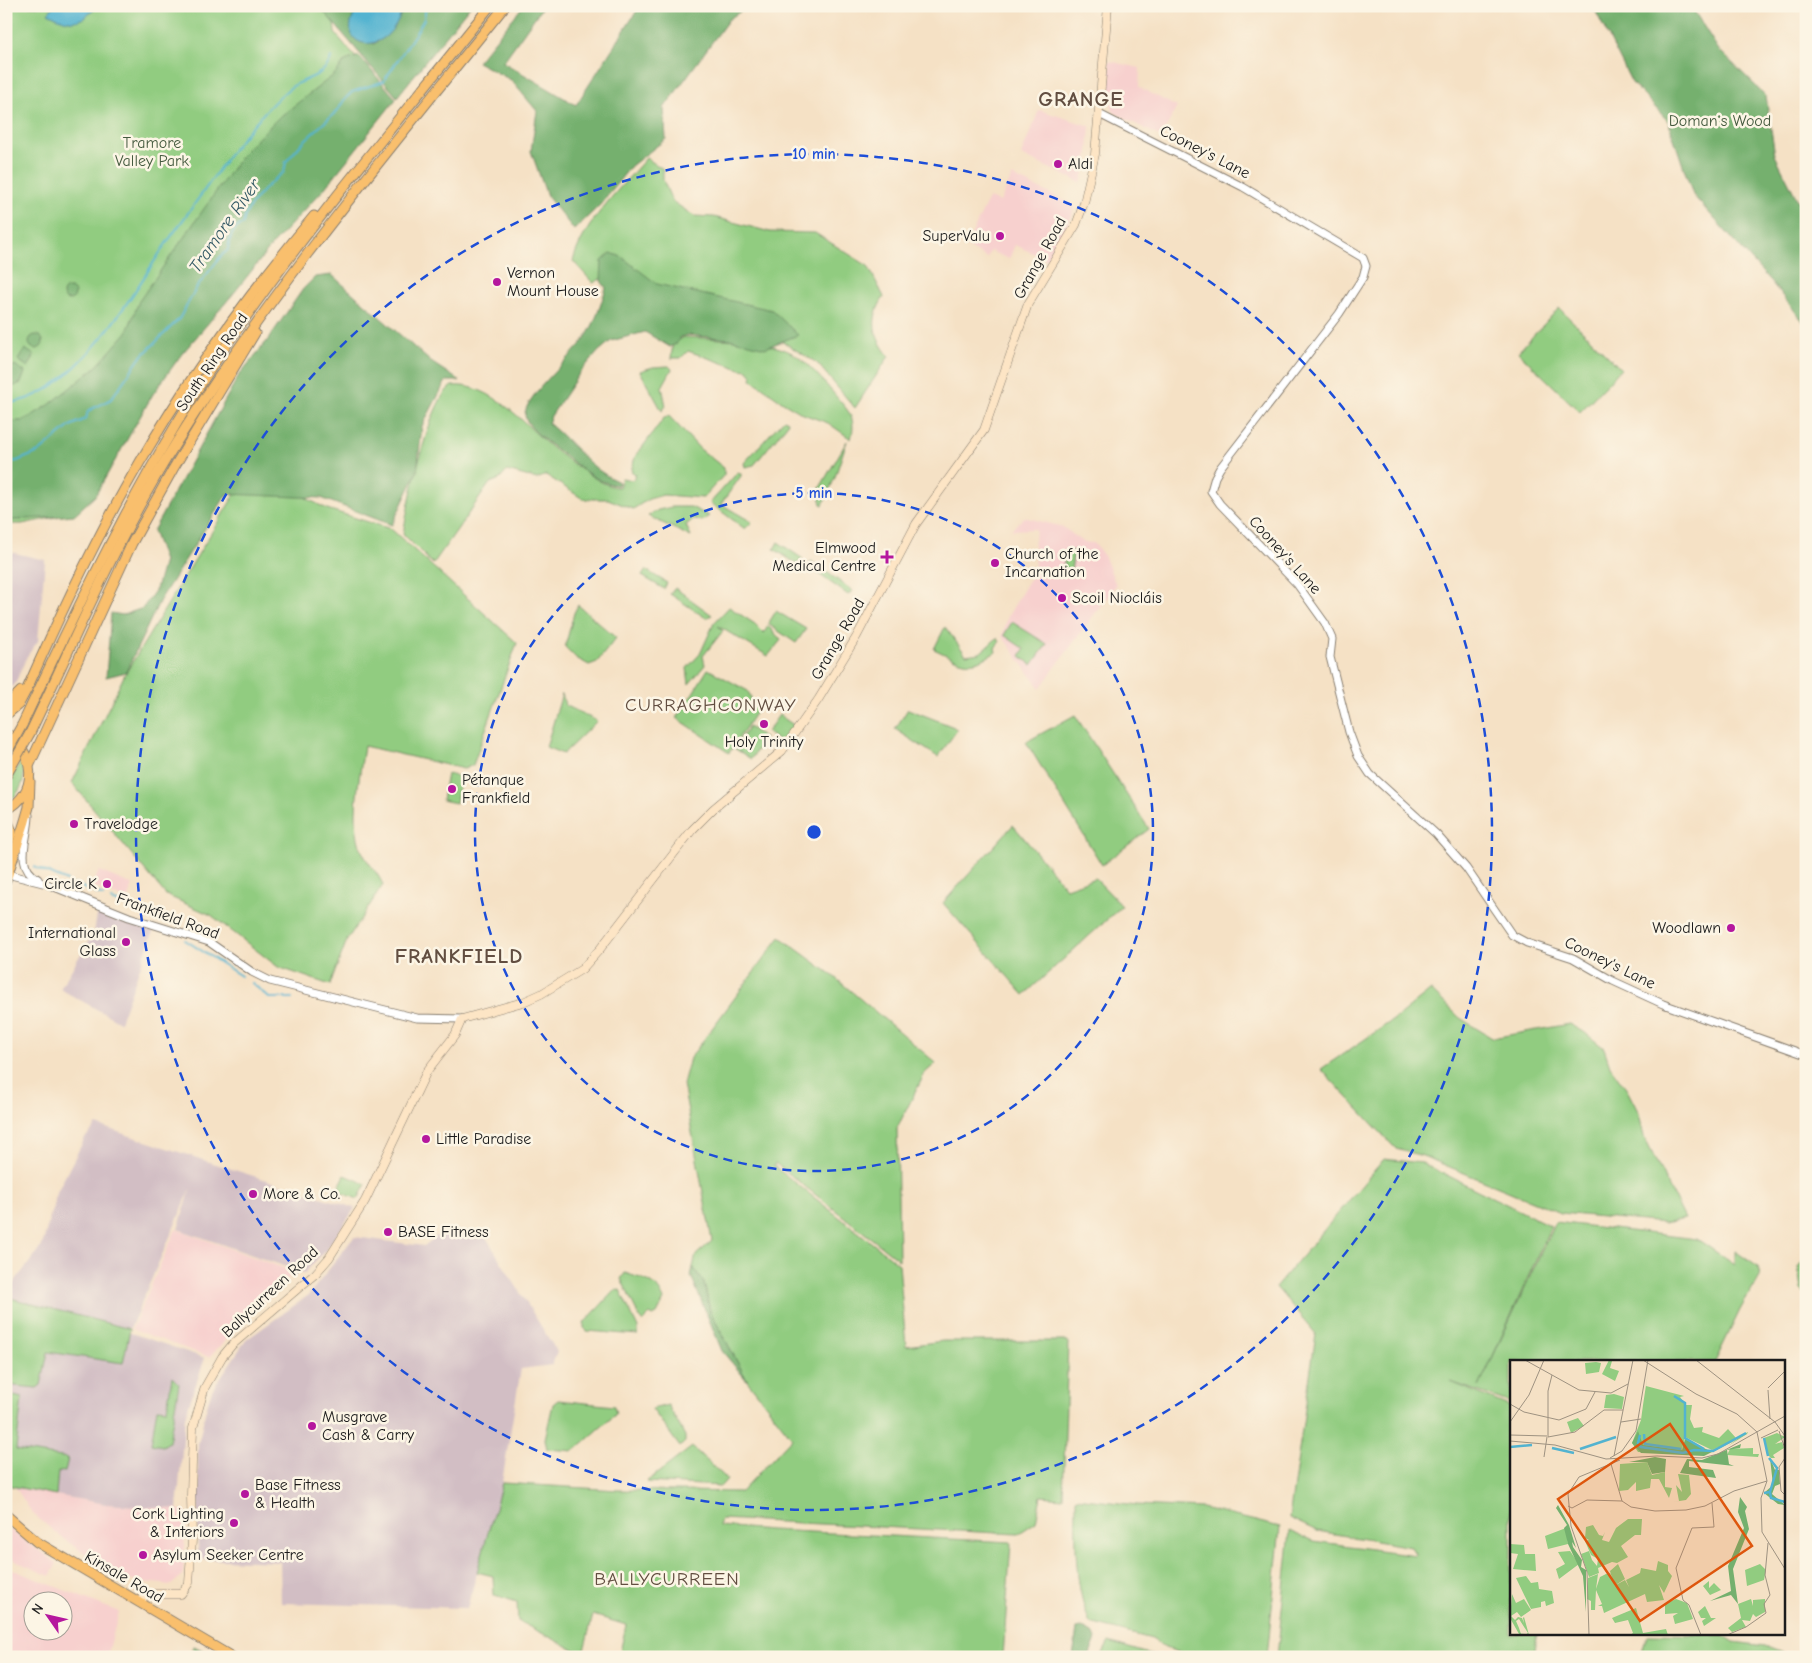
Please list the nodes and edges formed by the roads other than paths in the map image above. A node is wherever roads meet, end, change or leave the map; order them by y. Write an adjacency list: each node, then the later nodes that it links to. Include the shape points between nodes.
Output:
1 (490, 6): 5 (highway, South Ring Road)
2 (506, 6): 6 (highway, South Ring Road)
3 (1108, 6): 4 (main road, Grange Road)
4 (1099, 114): 23 (main road, Grange Road, via 1093,170 1084,203 1068,240 1028,304 984,430 920,518 857,636 790,742 692,830 582,969 524,1002); 24 (street, Cooney's Lane, via 1272,203 1359,254 1365,264 1363,277 1339,314 1220,468 1211,491 1297,584 1325,623 1332,639 1330,658 1349,732 1358,756 1370,774 1436,834 1466,868 1506,930 1519,940 1573,958 1663,1004)
5 (365, 162): 7 (highway, South Ring Road, via 294,250); 8 (highway, via 331,195 253,292)
6 (280, 290): 14 (highway, via 132,543); 15 (highway, South Ring Road, bridge, via 239,345 175,444 132,520 30,733)
7 (231, 338): 8 (highway); 13 (highway, South Ring Road, bridge, via 125,512)
8 (187, 388): 9 (highway, via 140,462)
9 (50, 635): 10 (highway, via 25,685); 11 (highway, via 27,689)
10 (6, 706)
11 (6, 715)
12 (6, 732): 14 (highway, via 22,746)
13 (6, 754)
14 (30, 764): 16 (highway)
15 (6, 776)
16 (30, 781): 17 (highway); 18 (highway, via 24,794)
17 (29, 807): 21 (highway); 22 (street, via 22,860 30,874)
18 (6, 810)
19 (6, 817): 20 (highway, via 12,832)
20 (6, 851)
21 (7, 876): 22 (street, Frankfield Road)
22 (47, 884): 23 (street, Frankfield Road, via 129,917 209,942 270,981 417,1018)
23 (462, 1019): 26 (main road, Ballycurreen Road, via 455,1035 427,1071 365,1201 330,1258 232,1345 214,1369 198,1406 193,1428 189,1583 181,1594 146,1594)
24 (1806, 1055)
25 (6, 1516): 26 (highway, Kinsale Road, via 37,1542)
26 (140, 1603): 27 (highway, Kinsale Road)
27 (232, 1657)

